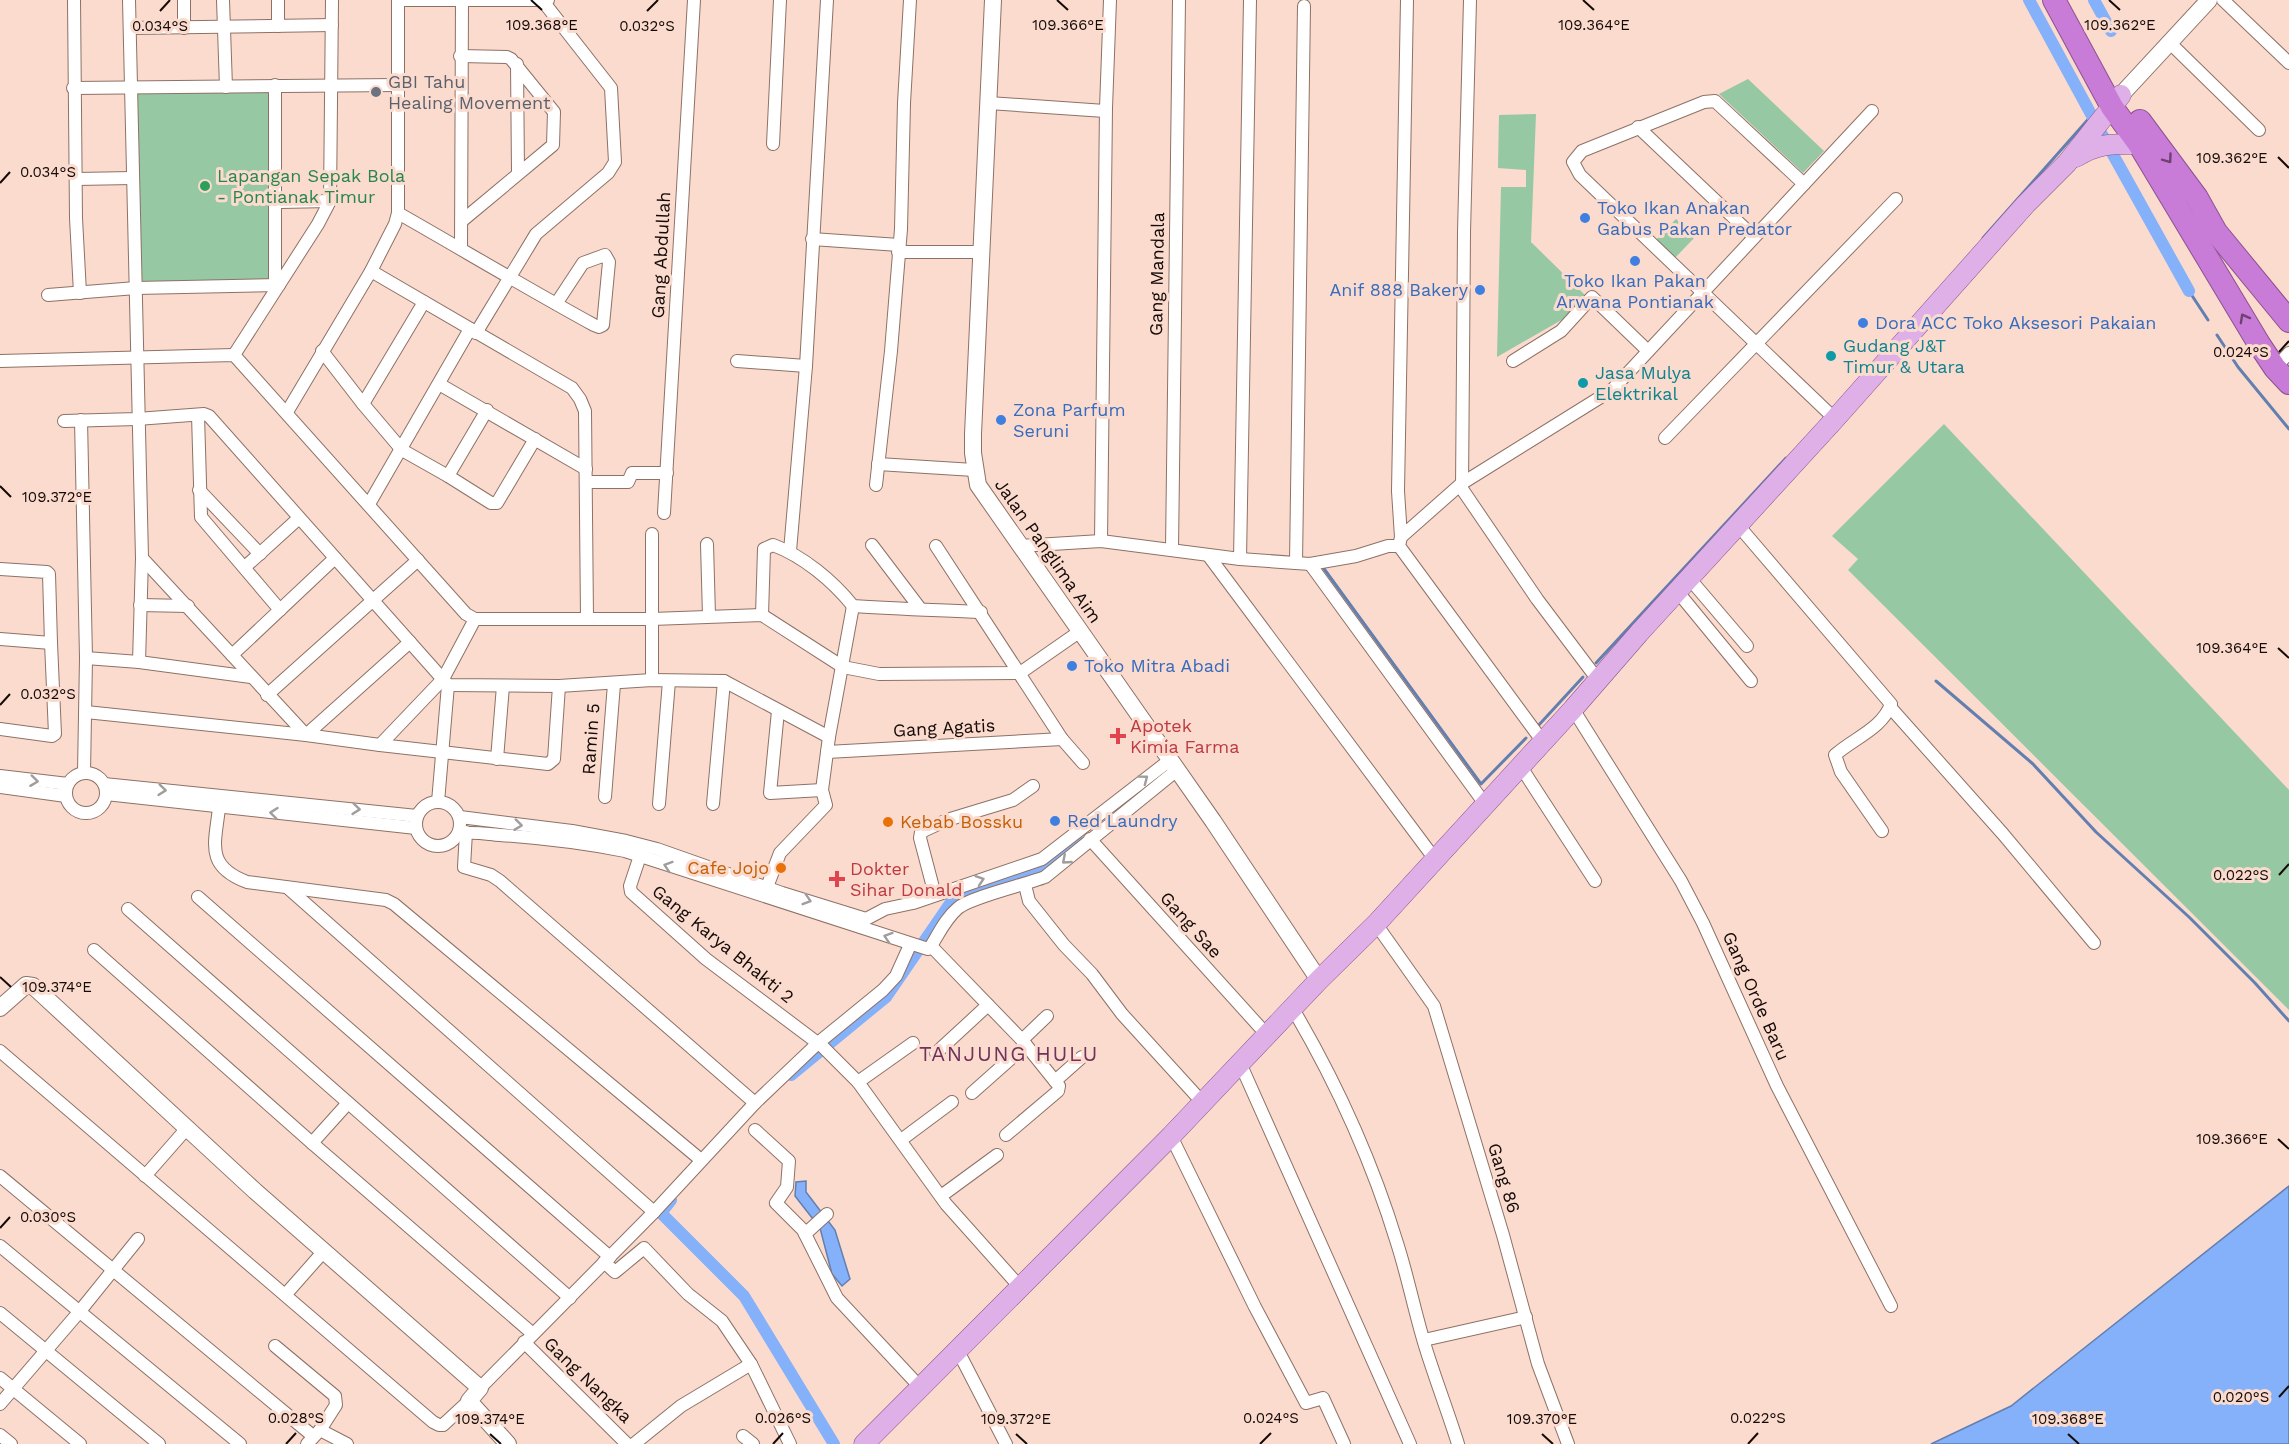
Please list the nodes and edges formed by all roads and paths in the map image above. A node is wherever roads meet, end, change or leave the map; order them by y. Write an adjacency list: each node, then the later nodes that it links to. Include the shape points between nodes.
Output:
1 (74, 0): 39 (street)
2 (129, 0): 29 (street)
3 (184, 0): 30 (street)
4 (223, 0): 28 (street)
5 (278, 0): 27 (street)
6 (332, 0): 26 (street)
7 (398, 0): 8 (street); 37 (street)
8 (462, 0): 9 (street); 32 (street)
9 (542, 0): 10 (street); 65 (street, via 610,88 615,162 608,173 541,228)
10 (548, 0)
11 (694, 0): 100 (street, Gang Abdullah)
12 (780, 0): 47 (street)
13 (827, 0): 60 (street)
14 (910, 0): 62 (street)
15 (993, 0): 41 (street, Jalan Panglima Aim)
16 (1110, 0): 42 (street)
17 (1179, 0): 117 (street, Gang Mandala)
18 (1250, 0): 123 (street)
19 (1407, 0): 112 (street)
20 (1470, 0): 103 (street)
21 (2054, 0): 44 (highway)
22 (2066, 0): 44 (highway)
23 (2210, 0): 31 (street)
24 (2223, 0): 33 (street)
25 (1304, 6): 125 (street)
26 (332, 25): 27 (street); 35 (street)
27 (278, 26): 28 (street)
28 (224, 27): 30 (street); 38 (street)
29 (130, 28): 30 (street); 40 (street)
30 (184, 28)
31 (2169, 44): 44 (street); 46 (street)
32 (460, 56): 34 (street, via 507,57); 58 (street)
33 (2289, 63)
34 (517, 64): 50 (street); 50 (street, via 553,108 555,140)
35 (332, 84): 36 (street); 37 (street); 56 (street)
36 (275, 85): 38 (street); 54 (street)
37 (398, 85): 57 (street)
38 (226, 87): 40 (street)
39 (73, 88): 40 (street); 52 (street)
40 (132, 88): 51 (street)
41 (989, 103): 42 (street); 63 (street, Jalan Panglima Aim)
42 (1106, 111): 111 (street)
43 (1872, 111): 53 (street)
44 (2106, 114): 48 (highway); 49 (main road); 73 (highway, one-way to 73, via 2197,198 2216,232)
45 (1638, 127): 53 (street, via 1715,101); 59 (street); 69 (street, via 1582,152 1573,162 1580,175)
46 (2259, 129)
47 (772, 144)
48 (2139, 144): 49 (main road, via 2102,144); 84 (highway, one-way to 48, via 2201,248)
49 (2067, 163): 91 (main road)
50 (518, 172): 58 (street)
51 (133, 177): 52 (street); 67 (street)
52 (75, 179): 68 (street)
53 (1804, 184): 59 (street)
54 (276, 198): 56 (street, via 280,202); 66 (street)
55 (1896, 199): 75 (street)
56 (330, 201): 66 (street)
57 (398, 213): 61 (street); 64 (street)
58 (463, 220): 61 (street)
59 (1754, 237): 69 (street)
60 (812, 239): 62 (street); 83 (street)
61 (461, 248): 65 (street)
62 (899, 249): 63 (street); 97 (street)
63 (981, 252): 99 (street, Jalan Panglima Aim)
64 (371, 271): 71 (street); 76 (street)
65 (508, 278): 72 (street); 74 (street)
66 (277, 285): 67 (street); 78 (street)
67 (136, 288): 68 (street); 79 (street)
68 (80, 293): 70 (street)
69 (1702, 293): 75 (street); 77 (street)
70 (48, 295)
71 (424, 302): 74 (street); 86 (street)
72 (556, 304): 72 (street, via 583,263 605,255 609,262 602,327)
73 (2289, 321)
74 (473, 331): 85 (street); 98 (street, via 577,393 585,411)
75 (1756, 345): 91 (street); 94 (street)
76 (322, 351): 86 (street); 88 (street)
77 (1648, 351): 82 (street, via 1592,297 1561,331); 103 (street, via 1612,390)
78 (234, 355): 79 (street); 88 (street)
79 (136, 357): 80 (street); 90 (street)
80 (0, 361)
81 (736, 361): 83 (street)
82 (1513, 361)
83 (806, 366): 118 (street)
84 (2284, 368)
85 (439, 384): 87 (street); 96 (street)
86 (363, 404): 96 (street)
87 (487, 410): 95 (street); 101 (street)
88 (287, 412): 106 (street)
89 (198, 415): 90 (street); 105 (street); 108 (street, via 206,414 215,422)
90 (137, 419): 92 (street); 121 (street)
91 (1835, 419): 109 (main road)
92 (81, 420): 93 (street); 148 (street)
93 (64, 421)
94 (1665, 438)
95 (535, 439): 98 (street); 101 (street, via 497,503)
96 (402, 450): 101 (street); 106 (street)
97 (878, 464): 99 (street); 104 (street)
98 (586, 468): 102 (street)
99 (974, 470): 116 (street, Jalan Panglima Aim, via 978,484)
100 (667, 473): 102 (street, via 632,473 628,482); 107 (street, Gang Abdullah)
101 (448, 476)
102 (586, 482): 139 (street)
103 (1461, 484): 112 (street); 154 (street, via 1496,541)
104 (876, 485)
105 (199, 490): 119 (street); 127 (street, via 201,517)
106 (369, 504): 124 (street)
107 (664, 513)
108 (299, 518): 119 (street); 122 (street)
109 (1737, 524): 129 (main road); 163 (street, via 1888,698)
110 (652, 534): 141 (street)
111 (1101, 541): 116 (street); 117 (street)
112 (1400, 541): 126 (street, via 1356,556); 171 (street)
113 (707, 544): 138 (street)
114 (872, 545): 134 (street)
115 (936, 546): 136 (street)
116 (1019, 546): 142 (street, Jalan Panglima Aim)
117 (1172, 549): 120 (street)
118 (790, 551): 133 (street, via 836,587); 137 (street, via 773,545 764,549)
119 (260, 554): 127 (street)
120 (1208, 555): 123 (street); 198 (street)
121 (141, 558): 131 (street); 132 (street)
122 (335, 558): 130 (street); 135 (street)
123 (1240, 559): 125 (street)
124 (418, 560): 130 (street); 140 (street)
125 (1296, 563): 126 (street)
126 (1310, 564): 190 (street)
127 (245, 567): 135 (street)
128 (0, 569): 145 (street, via 47,572)
129 (1683, 585): 146 (street); 154 (main road); 157 (street)
130 (372, 600): 144 (street); 162 (street)
131 (140, 605): 132 (street); 149 (street)
132 (188, 606): 147 (street)
133 (853, 606): 134 (street); 150 (street)
134 (919, 608): 136 (street)
135 (280, 610): 147 (street)
136 (981, 612): 151 (street)
137 (762, 615): 138 (street); 150 (street)
138 (709, 616): 141 (street)
139 (587, 618): 140 (street); 141 (street)
140 (475, 619): 158 (street)
141 (652, 619): 153 (street)
142 (1079, 632): 151 (street); 177 (street, Jalan Panglima Aim)
143 (0, 639): 145 (street)
144 (410, 642): 158 (street); 168 (street)
145 (51, 643): 167 (street, via 55,734)
146 (1746, 645)
147 (232, 655): 152 (street)
148 (86, 658): 149 (street); 166 (street)
149 (139, 662): 152 (street)
150 (843, 667): 151 (street, via 879,674); 169 (street)
151 (1020, 673): 170 (street)
152 (251, 677): 162 (street)
153 (652, 680): 155 (street); 159 (street)
154 (1598, 680): 164 (main road)
155 (669, 681): 156 (street); 188 (street)
156 (724, 681): 165 (street); 189 (street)
157 (1751, 681)
158 (445, 682): 160 (street); 172 (street); 173 (street)
159 (614, 684): 161 (street); 186 (street, Ramin 5)
160 (503, 686): 161 (street); 175 (street)
161 (559, 686): 175 (street, via 554,759 548,764)
162 (267, 694): 168 (street)
163 (1890, 707): 194 (street, via 1866,734 1835,755 1841,772); 208 (street)
164 (1573, 709): 171 (main road); 253 (street, Gang Orde Baru, via 1692,902 1777,1086)
165 (778, 711): 169 (street); 185 (street, via 770,793)
166 (86, 712): 168 (street); 179 (street)
167 (0, 729)
168 (306, 735): 172 (street)
169 (829, 737): 174 (street)
170 (1062, 739): 174 (street, Gang Agatis); 176 (street)
171 (1543, 742): 178 (main road)
172 (380, 745): 173 (street)
173 (442, 752): 175 (street); 187 (street)
174 (827, 752): 185 (street)
175 (497, 759)
176 (1083, 763)
177 (1174, 765): 196 (street); 203 (street, one-way to 177, via 1042,859); 211 (street, Jalan Panglima Aim)
178 (1521, 767): 190 (main road); 199 (street)
179 (84, 773): 183 (street, via 92,774); 184 (street, via 72,779)
180 (0, 776): 184 (street, one-way to 184)
181 (1033, 786): 203 (street, via 1013,800 921,832)
182 (0, 788): 184 (street)
183 (105, 789): 184 (street, via 104,802 91,813 74,810); 191 (street); 193 (street, one-way to 193)
184 (67, 790)
185 (822, 790): 201 (street, via 826,805 780,853)
186 (605, 796)
187 (438, 802): 192 (street, via 455,809); 193 (street, via 426,805)
188 (659, 804)
189 (713, 804)
190 (1485, 804): 198 (main road)
191 (219, 808): 193 (street, one-way to 191); 202 (street, via 214,853 224,868 247,882)
192 (460, 817): 195 (street); 201 (street, one-way to 201, via 626,841)
193 (417, 822): 195 (street, via 421,839 436,847 452,843)
194 (1882, 831)
195 (462, 833): 197 (street, via 599,846); 229 (street, via 464,867 500,881)
196 (1090, 839): 200 (street, one-way to 200, via 1045,877); 216 (street, Gang Sae)
197 (640, 856): 206 (street, one-way to 197); 219 (street, Gang Karya Bhakti 2, via 630,886 632,892 706,959)
198 (1434, 858): 207 (main road)
199 (1595, 881)
200 (1025, 885): 209 (street, via 964,903); 230 (street, via 1029,901 1064,945)
201 (767, 887): 206 (street, one-way to 206)
202 (288, 888): 238 (street, via 393,904); 242 (street)
203 (935, 895): 206 (street, via 885,909)
204 (198, 897): 248 (street)
205 (128, 909): 228 (street)
206 (864, 924): 209 (street, one-way to 206)
207 (1380, 928): 211 (main road); 256 (street, Gang 86, via 1434,1006)
208 (2094, 943)
209 (920, 946): 212 (street); 219 (street, via 883,990)
210 (94, 950): 236 (street, Gang Nangka)
211 (1319, 980): 214 (main road)
212 (988, 1005): 218 (street); 221 (street)
213 (0, 1008): 231 (street, via 26,985 33,986)
214 (1293, 1009): 216 (main road); 258 (street, via 1350,1116 1368,1160 1397,1243)
215 (1047, 1016): 218 (street)
216 (1267, 1035): 223 (main road)
217 (913, 1043): 225 (street)
218 (1024, 1043): 224 (street); 226 (street)
219 (824, 1048): 225 (street); 229 (street)
220 (0, 1051): 240 (street)
221 (936, 1053)
222 (1082, 1057): 224 (street)
223 (1240, 1063): 230 (main road); 285 (street)
224 (1055, 1081): 233 (street, via 1058,1091)
225 (858, 1082): 235 (street)
226 (972, 1093)
227 (952, 1102): 235 (street)
228 (348, 1103): 236 (street); 252 (street)
229 (755, 1103): 238 (street)
230 (1203, 1103): 234 (main road)
231 (188, 1127): 240 (street); 247 (street)
232 (755, 1130): 244 (street, via 789,1161 787,1187 776,1203)
233 (1006, 1135)
234 (1172, 1136): 250 (main road); 284 (street, via 1306,1403 1323,1398)
235 (901, 1140): 241 (street)
236 (312, 1143): 257 (street, Gang Nangka)
237 (997, 1155): 241 (street)
238 (700, 1160): 242 (street)
239 (0, 1176): 249 (street)
240 (145, 1176): 251 (street)
241 (941, 1196): 250 (street)
242 (654, 1212): 248 (street)
243 (827, 1214): 244 (street)
244 (805, 1234): 264 (street, via 837,1298)
245 (138, 1239): 249 (street)
246 (0, 1246): 254 (street)
247 (324, 1251): 251 (street); 265 (street)
248 (607, 1259): 252 (street); 262 (street, via 615,1272 644,1248 688,1294 722,1321)
249 (112, 1270): 254 (street); 271 (street)
250 (1020, 1287): 261 (main road)
251 (286, 1294): 267 (street, via 439,1425)
252 (570, 1298): 257 (street)
253 (1891, 1306)
254 (80, 1311): 260 (street); 276 (street)
255 (0, 1314): 260 (street)
256 (1526, 1317): 258 (street); 287 (street, Gang 86, via 1538,1364)
257 (528, 1338): 265 (street); 279 (street, Gang Nangka)
258 (1424, 1340): 286 (street)
259 (275, 1346): 271 (street, via 335,1396 336,1405)
260 (46, 1351): 266 (street); 275 (street)
261 (958, 1351): 264 (main road); 283 (street)
262 (751, 1364): 280 (street, via 681,1406); 282 (street)
263 (0, 1378): 266 (street)
264 (920, 1387): 272 (main road)
265 (480, 1388): 267 (street)
266 (12, 1389): 268 (street); 274 (street)
267 (469, 1401): 278 (street)
268 (0, 1404)
269 (0, 1435): 273 (street)
270 (743, 1436): 281 (street)
271 (314, 1437): 277 (street)
272 (867, 1443)
273 (11, 1444)
274 (80, 1444)
275 (159, 1444)
276 (240, 1444)
277 (347, 1444)
278 (508, 1444)
279 (627, 1444)
280 (634, 1444)
281 (753, 1444)
282 (790, 1444)
283 (1006, 1444)
284 (1344, 1444)
285 (1410, 1444)
286 (1458, 1444)
287 (1568, 1444)

